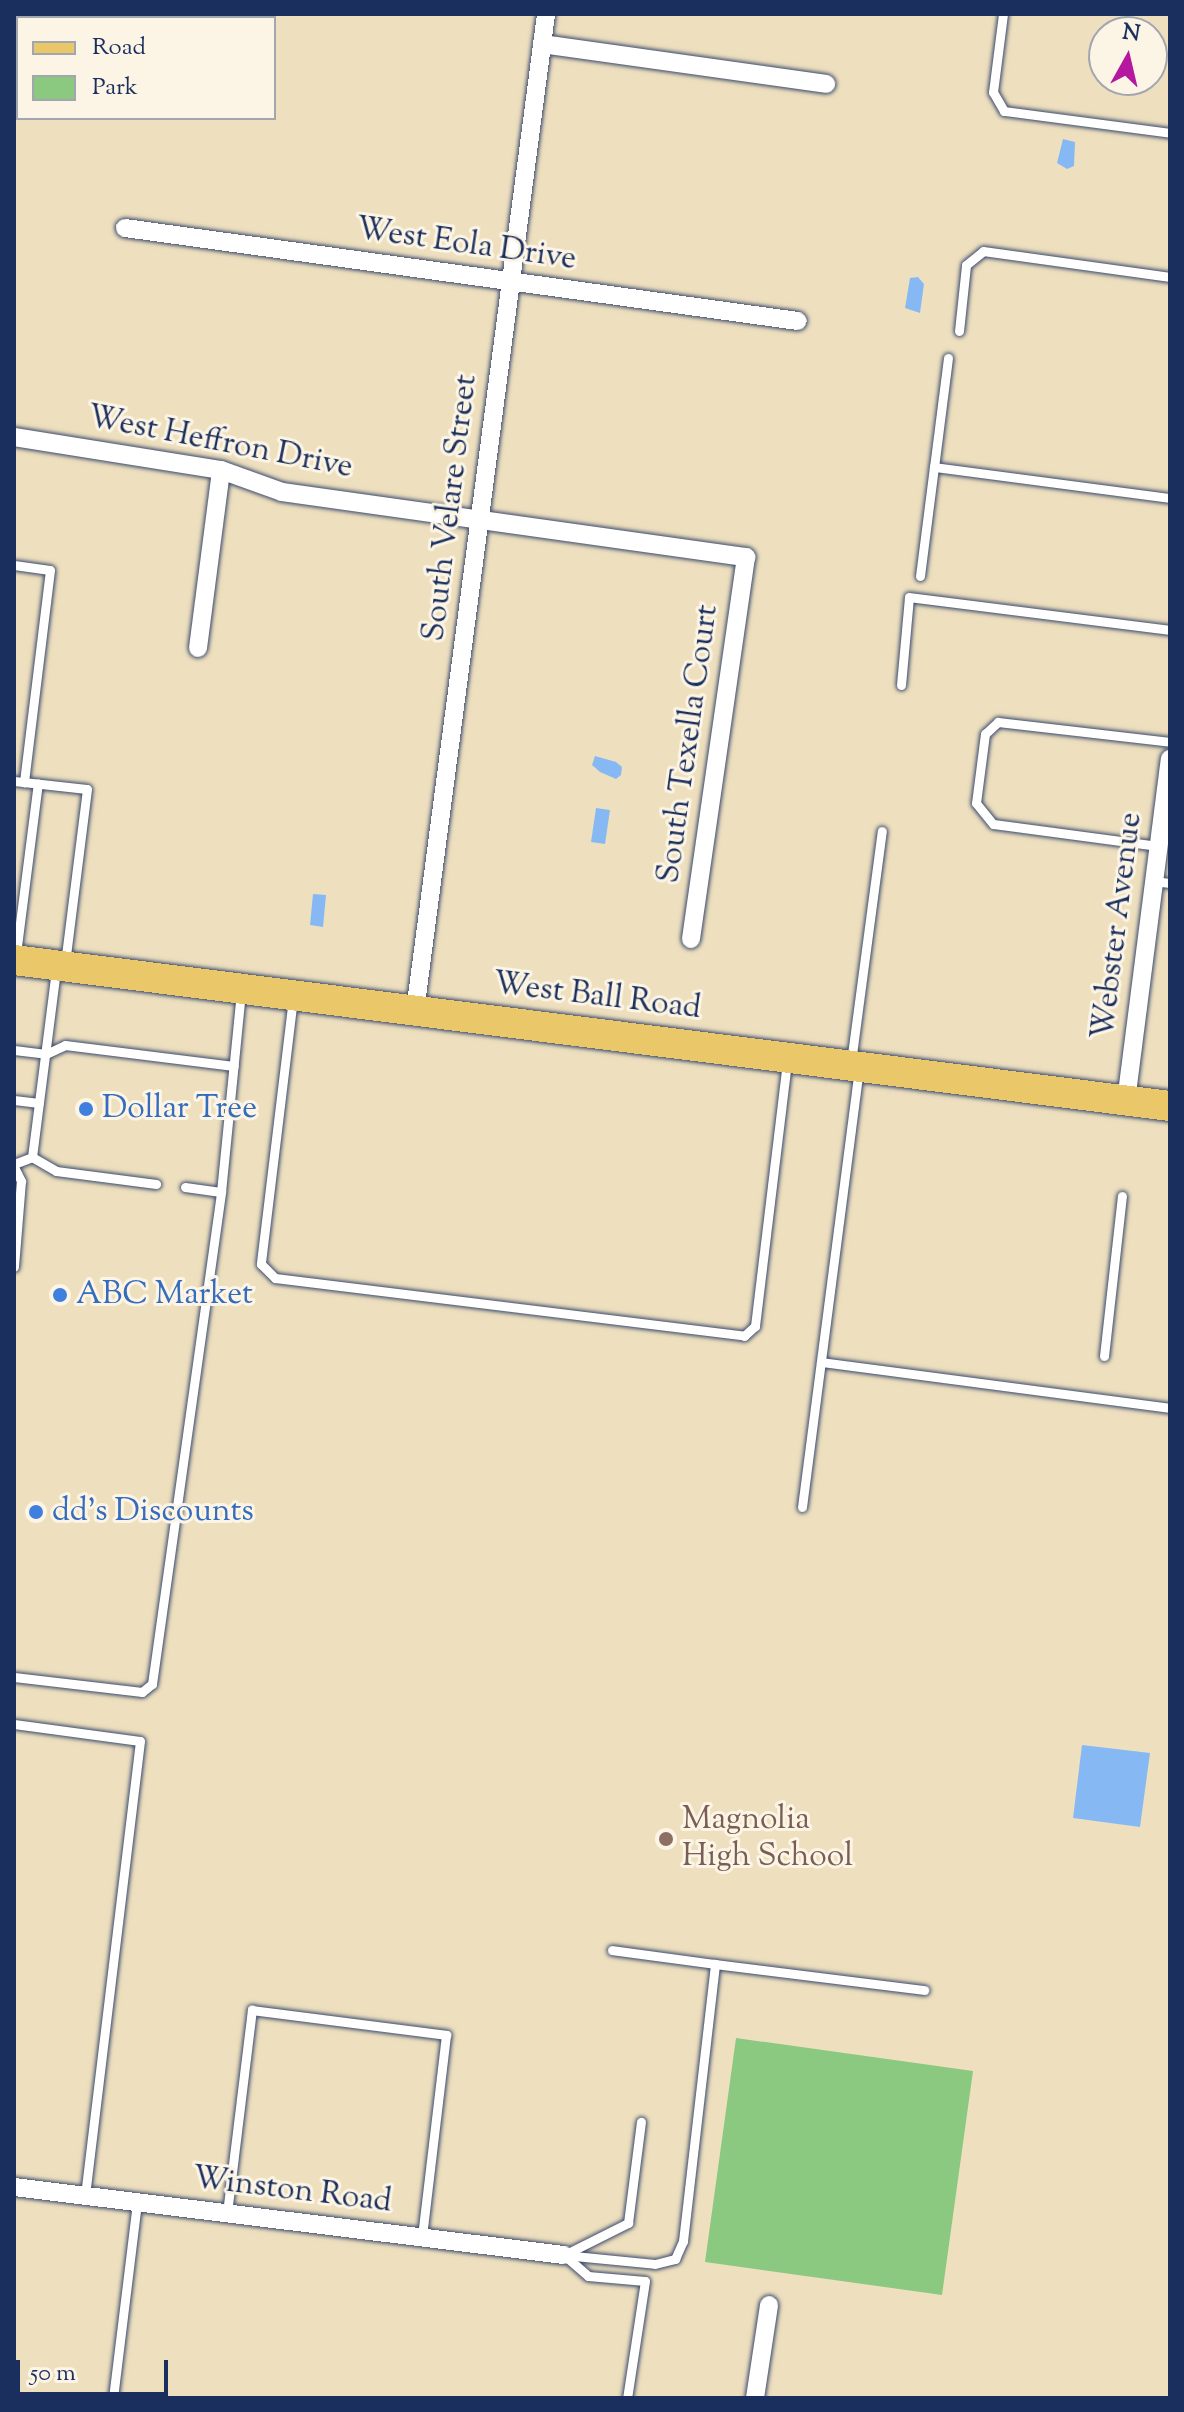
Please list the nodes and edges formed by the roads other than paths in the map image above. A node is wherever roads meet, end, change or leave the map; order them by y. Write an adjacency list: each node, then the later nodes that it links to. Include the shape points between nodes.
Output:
1 (546, 14): 3 (street, South Velare Street)
2 (1003, 14): 5 (lane, via 993,92 1004,111)
3 (542, 44): 4 (street); 8 (street, South Velare Street)
4 (826, 84)
5 (1170, 133)
6 (125, 228): 8 (street, West Eola Drive)
7 (1170, 277): 10 (lane, via 983,251 966,265)
8 (511, 281): 9 (street, West Eola Drive); 16 (street, South Velare Street)
9 (798, 321)
10 (959, 331)
11 (948, 358): 13 (lane)
12 (14, 437): 14 (street, West Heffron Drive)
13 (934, 467): 15 (lane); 19 (lane)
14 (221, 470): 16 (street, West Heffron Drive, via 282,492); 21 (street)
15 (1170, 498)
16 (480, 517): 17 (street, West Heffron Drive); 35 (street, South Velare Street)
17 (746, 557): 30 (street, South Texella Court)
18 (14, 565): 25 (lane, via 50,570)
19 (920, 576)
20 (1170, 630): 22 (lane, via 909,597)
21 (198, 648)
22 (901, 685)
23 (1170, 742): 28 (lane, via 998,722 985,734 976,803 993,824)
24 (1170, 759): 28 (street, Webster Avenue)
25 (19, 781): 26 (lane)
26 (38, 783): 31 (lane); 32 (lane, via 87,789)
27 (882, 831): 40 (lane)
28 (1158, 846): 29 (street, Webster Avenue)
29 (1161, 882): 42 (street, Webster Avenue)
30 (691, 939)
31 (15, 960): 32 (main road, West Ball Road)
32 (61, 965): 33 (main road, West Ball Road); 37 (lane)
33 (242, 988): 34 (main road, West Ball Road); 39 (lane)
34 (294, 995): 35 (main road, West Ball Road); 38 (lane, via 261,1264 275,1278 744,1336 755,1326)
35 (415, 1011): 38 (main road, West Ball Road)
36 (14, 1050): 37 (lane)
37 (46, 1054): 39 (lane, via 65,1045); 43 (lane)
38 (787, 1058): 40 (main road, West Ball Road)
39 (234, 1066): 49 (lane)
40 (855, 1066): 42 (main road, West Ball Road); 54 (lane)
41 (14, 1100): 43 (lane)
42 (1126, 1101): 44 (main road, West Ball Road)
43 (39, 1103): 45 (lane)
44 (1170, 1106)
45 (32, 1157): 46 (lane); 47 (lane, via 56,1171)
46 (14, 1166): 50 (lane)
47 (156, 1184)
48 (185, 1187): 49 (lane)
49 (221, 1192): 57 (lane, via 152,1684 142,1692)
50 (17, 1196): 52 (lane)
51 (1122, 1196): 53 (lane)
52 (14, 1267)
53 (1104, 1356)
54 (821, 1362): 55 (lane); 56 (lane)
55 (1170, 1408)
56 (802, 1507)
57 (14, 1677)
58 (14, 1724): 64 (lane, via 140,1741)
59 (612, 1950): 60 (lane)
60 (715, 1964): 61 (lane); 68 (lane, via 683,2241 675,2259 655,2264)
61 (924, 1990)
62 (641, 2122): 68 (lane, via 628,2223)
63 (14, 2187): 64 (street, Winston Road)
64 (85, 2196): 65 (street, Winston Road)
65 (137, 2202): 66 (street, Winston Road); 70 (lane)
66 (227, 2213): 67 (street, Winston Road); 67 (lane, via 252,2010 446,2035)
67 (422, 2237): 68 (street, Winston Road)
68 (564, 2255): 71 (lane, via 588,2276 645,2281)
69 (769, 2305): 72 (street)
70 (113, 2398)
71 (627, 2398)
72 (755, 2398)

